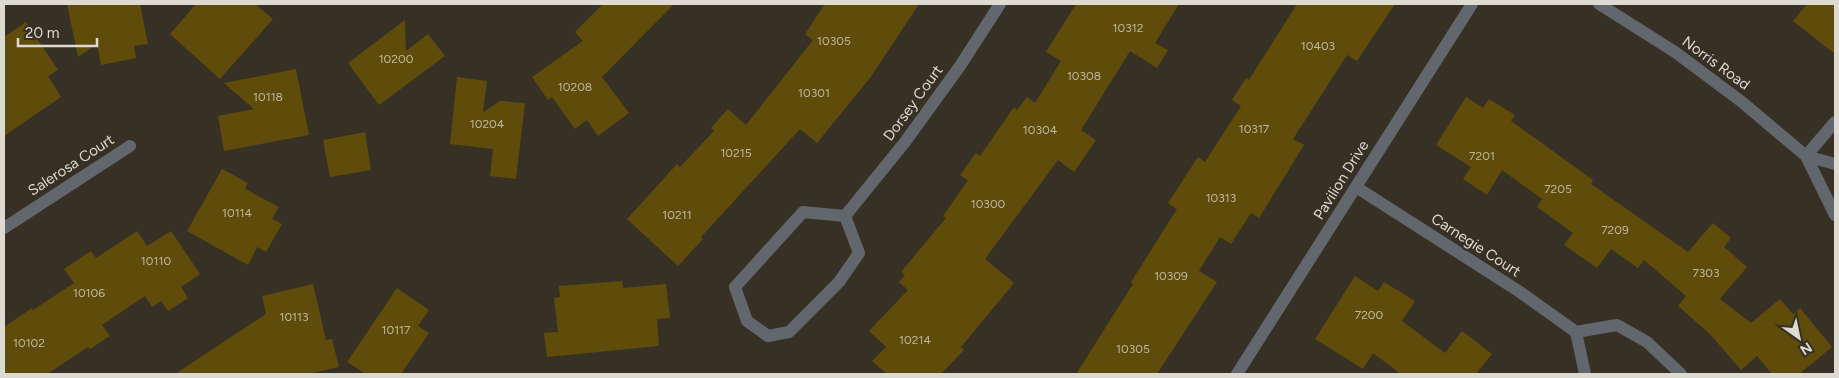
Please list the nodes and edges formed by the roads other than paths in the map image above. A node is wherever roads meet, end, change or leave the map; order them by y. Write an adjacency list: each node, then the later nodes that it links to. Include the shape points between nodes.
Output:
1 (1000, 4): 10 (street, Dorsey Court, via 905,142)
2 (1472, 4): 8 (street, Pavilion Drive)
3 (1599, 4): 6 (street, Norris Road, via 1675,52)
4 (1835, 122): 6 (street)
5 (130, 146): 11 (street, Salerosa Court)
6 (1806, 156): 7 (street, Norris Road); 9 (street, Norris Road)
7 (1835, 164)
8 (1356, 188): 12 (street, Carnegie Court, via 1520,292); 13 (street, Pavilion Drive)
9 (1835, 215)
10 (846, 216): 10 (street, via 803,212 735,287 747,321 768,336 789,332 839,282 859,253)
11 (4, 228)
12 (1576, 332): 14 (street); 15 (street, via 1617,325 1647,342)
13 (1238, 374)
14 (1584, 374)
15 (1681, 374)

